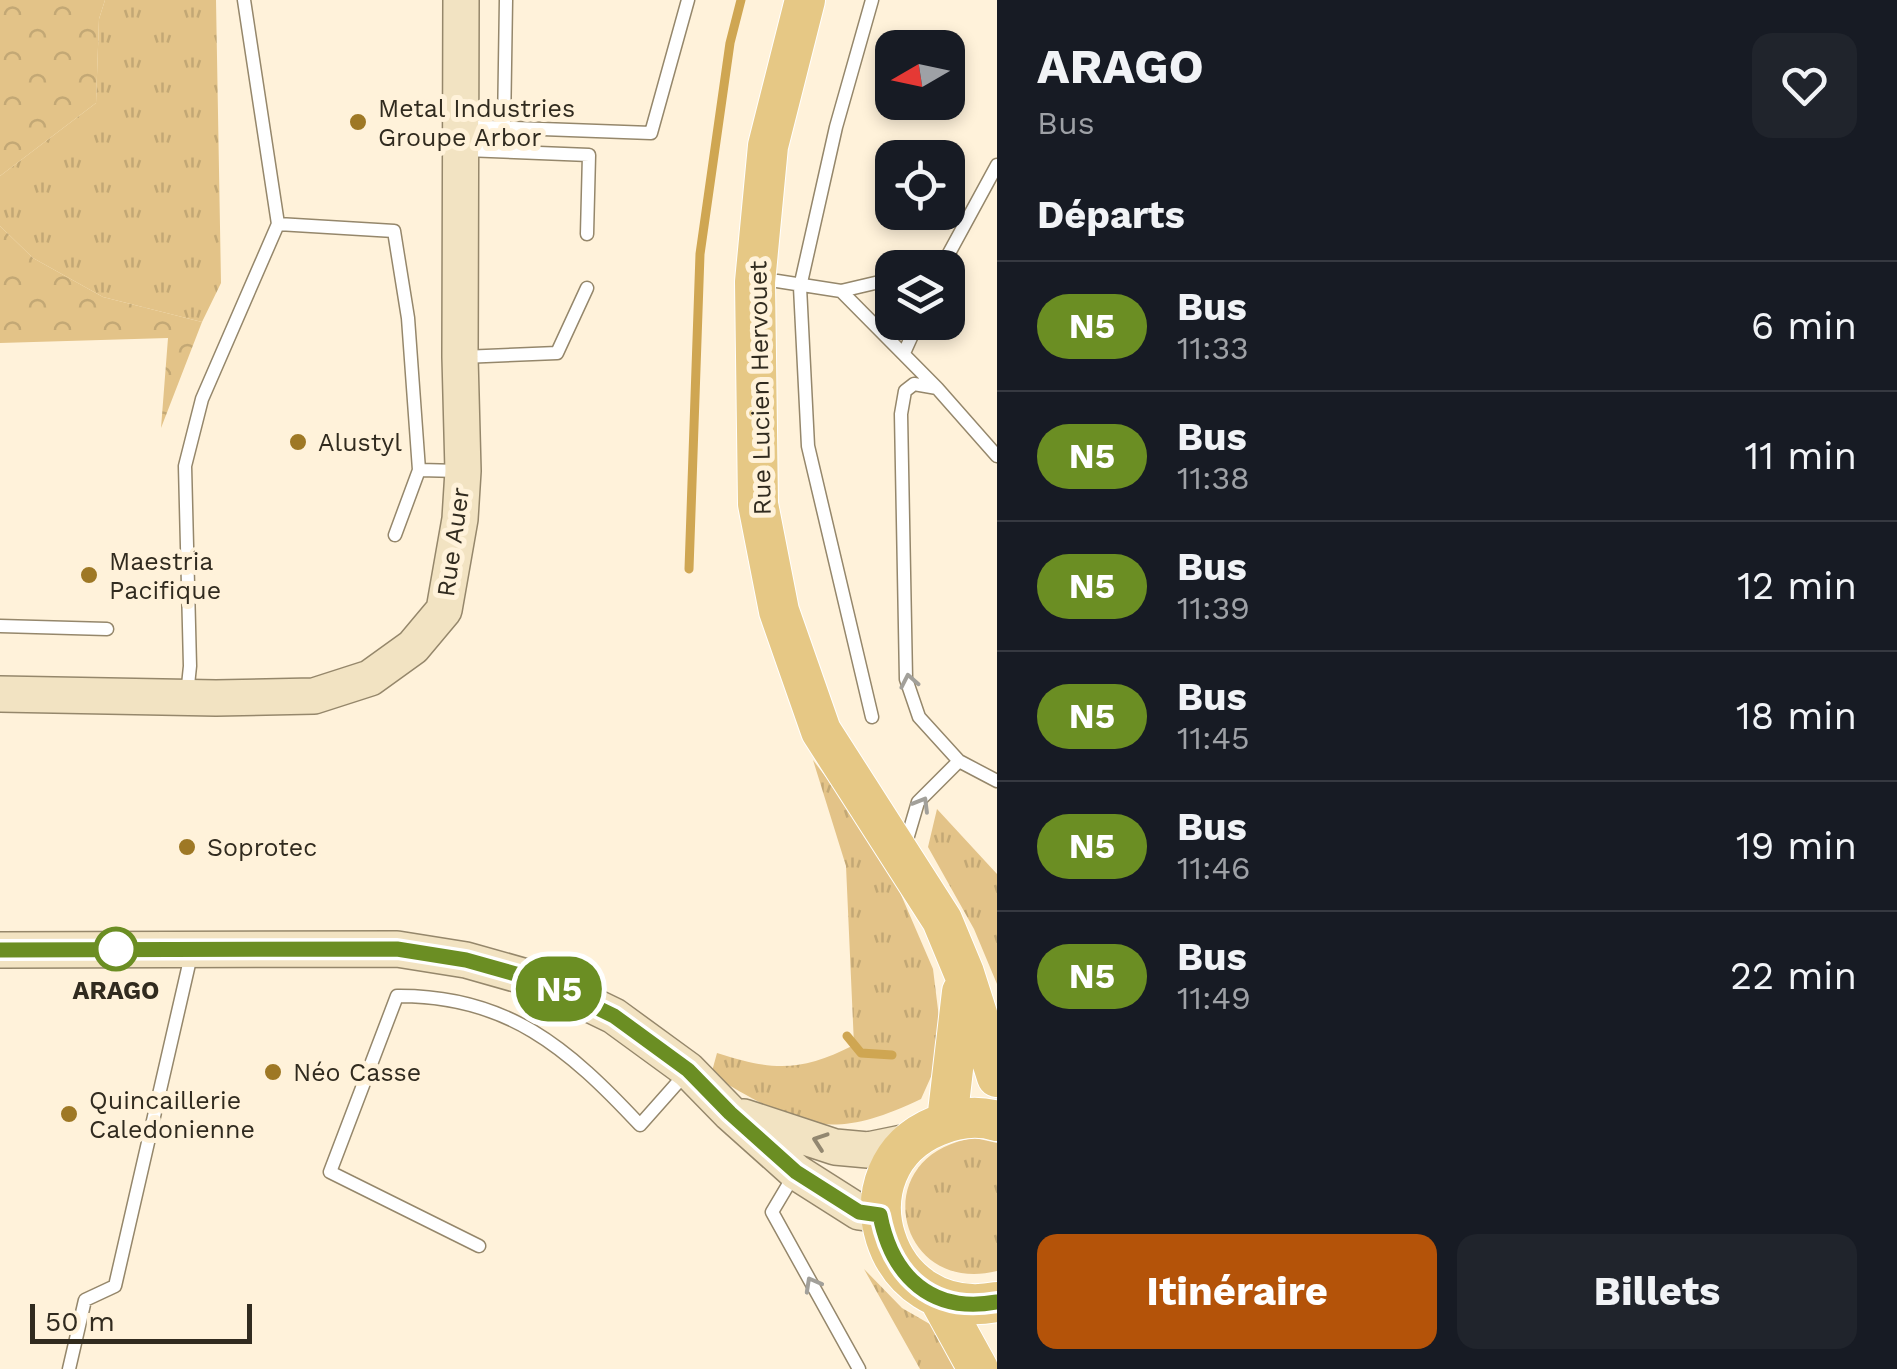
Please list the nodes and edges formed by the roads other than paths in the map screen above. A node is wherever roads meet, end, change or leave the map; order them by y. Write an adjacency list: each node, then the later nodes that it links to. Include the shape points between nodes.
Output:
1 (244, 0): 10 (lane)
2 (461, 0): 8 (main road, Rue Auer)
3 (506, 0): 7 (lane)
4 (688, 0): 7 (lane, via 651,133)
5 (805, 0): 13 (main road, Rue Lucien Hervouet, via 768,146)
6 (872, 0): 15 (lane)
7 (504, 128): 8 (lane)
8 (462, 138): 11 (lane, via 589,155); 20 (main road, Rue Auer)
9 (997, 166): 12 (lane)
10 (278, 224): 23 (lane, via 394,231); 29 (lane, via 202,399 185,466)
11 (587, 234)
12 (951, 250)
13 (755, 282): 15 (lane); 33 (main road, Rue Lucien Hervouet, via 758,504 779,611 821,730)
14 (875, 283): 17 (lane)
15 (800, 286): 17 (lane); 30 (lane, via 808,446)
16 (587, 288): 20 (lane, via 557,353)
17 (841, 291): 19 (lane)
18 (910, 340): 19 (lane)
19 (904, 354): 21 (lane)
20 (460, 357): 24 (main road, Rue Auer)
21 (937, 388): 22 (lane); 31 (lane, one-way to 21, via 919,718 906,679 900,414 914,384)
22 (997, 456)
23 (419, 470): 24 (lane); 25 (lane)
24 (463, 471): 29 (main road, Rue Auer, via 444,610 412,647 370,678 314,696)
25 (395, 535)
26 (0, 626): 27 (lane)
27 (107, 629)
28 (0, 694): 29 (main road, Rue Auer)
29 (186, 698)
30 (872, 718)
31 (959, 761): 32 (lane); 33 (lane, one-way to 31, via 918,802)
32 (997, 781)
33 (901, 858): 36 (main road, Rue Lucien Hervouet, via 942,920)
34 (193, 948): 35 (main road); 37 (main road, via 397,949 466,960 544,982 614,1016); 48 (lane, via 115,1286 85,1300)
35 (0, 950)
36 (964, 973): 38 (main road, Rue Lucien Hervouet); 40 (main road, Rue Lucien Hervouet)
37 (688, 1070): 39 (main road); 45 (lane, via 640,1125 593,1074 544,1037 478,1004 397,996 330,1172)
38 (997, 1078)
39 (730, 1113): 42 (main road, one-way to 39, via 868,1150 835,1147); 43 (main road)
40 (947, 1121): 41 (main road); 42 (main road)
41 (997, 1121)
42 (912, 1141): 44 (main road, via 888,1175)
43 (796, 1172): 44 (main road, via 859,1212); 49 (lane, one-way to 43, via 772,1212)
44 (880, 1215): 46 (main road, via 898,1266)
45 (478, 1246)
46 (938, 1298): 47 (main road, via 966,1305); 50 (main road)
47 (997, 1302)
48 (69, 1369)
49 (859, 1369)
50 (978, 1369)

